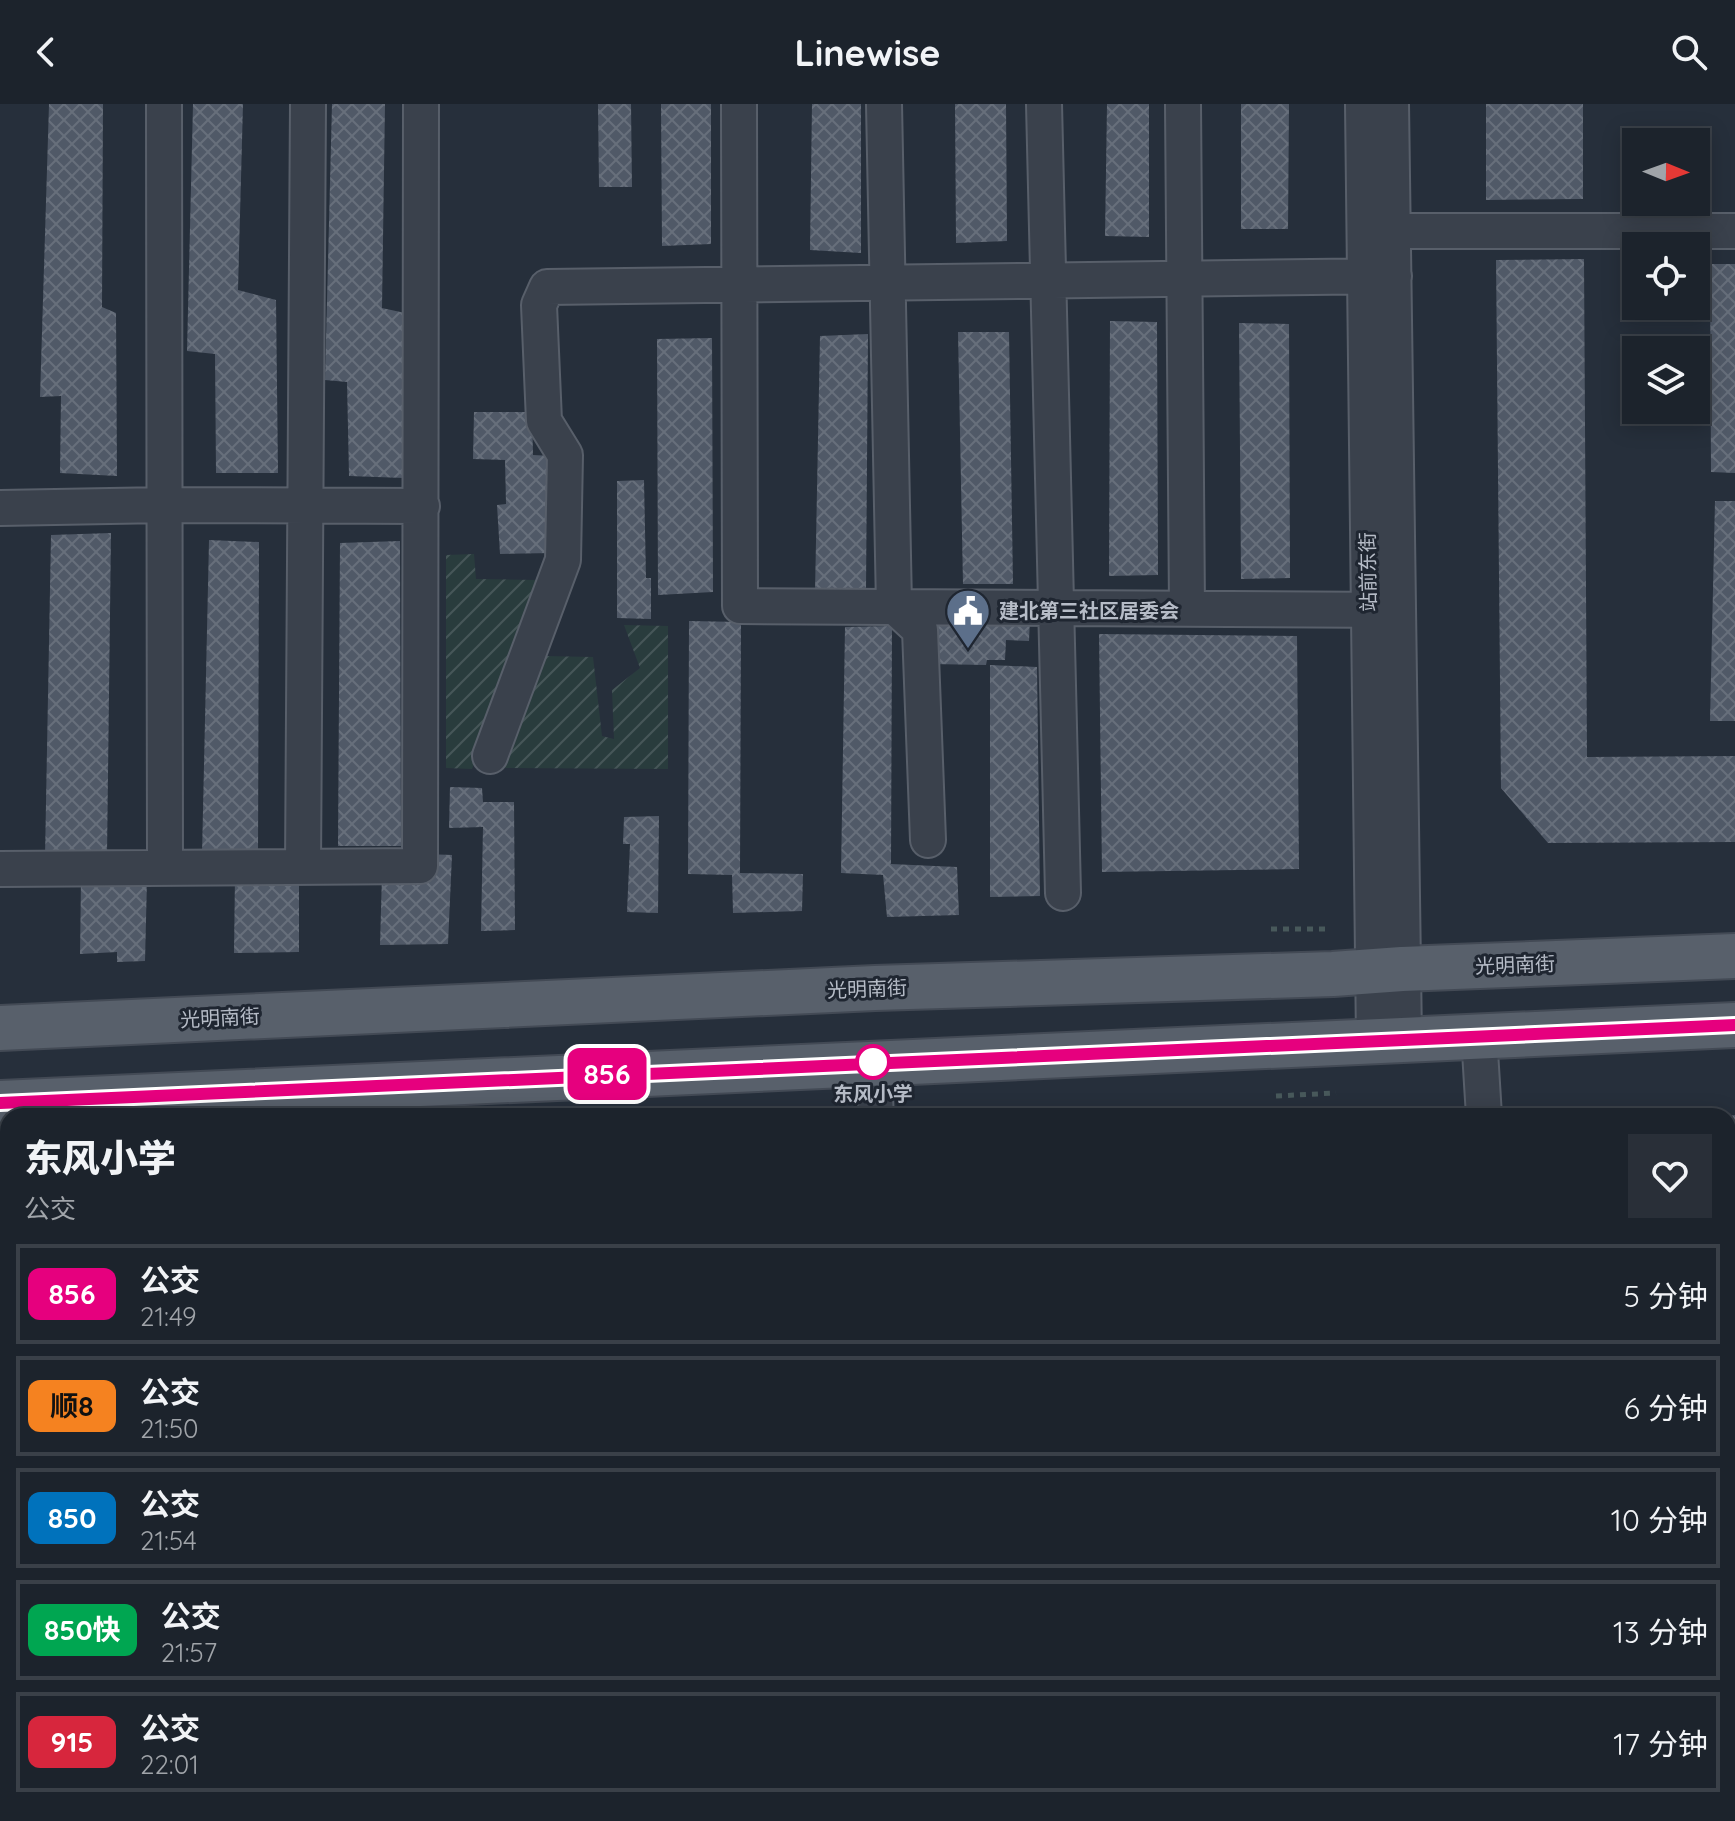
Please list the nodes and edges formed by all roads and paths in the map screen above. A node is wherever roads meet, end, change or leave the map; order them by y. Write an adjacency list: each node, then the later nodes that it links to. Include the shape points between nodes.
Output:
1 (164, 104): 17 (street)
2 (308, 104): 18 (street)
3 (421, 104): 19 (street)
4 (739, 104): 16 (street)
5 (884, 104): 15 (street)
6 (1044, 104): 14 (street)
7 (1183, 104): 13 (street)
8 (1363, 104): 12 (street, 站前东街)
9 (1391, 104): 10 (street, 站前东街)
10 (1393, 231): 11 (street); 12 (street, 站前东街)
11 (1735, 231)
12 (1379, 276): 13 (street); 24 (street, 站前东街)
13 (1184, 280): 14 (street); 23 (street)
14 (1048, 282): 15 (street); 22 (street)
15 (888, 283): 16 (street); 21 (street)
16 (739, 285): 21 (street, via 740,606); 25 (street, via 547,287 539,305 544,421 565,455 563,560)
17 (165, 505): 18 (street); 20 (street); 27 (street)
18 (306, 505): 19 (street); 28 (street)
19 (422, 506): 28 (street, via 420,866)
20 (0, 508)
21 (894, 606): 22 (street); 26 (street, via 920,630)
22 (1056, 607): 23 (street); 30 (street)
23 (1187, 608): 24 (street)
24 (1383, 609): 34 (street, 站前东街)
25 (490, 756)
26 (928, 840)
27 (165, 867): 28 (street); 29 (street)
28 (303, 867)
29 (0, 869)
30 (1063, 893)
31 (1271, 929): 32 (path)
32 (1331, 929)
33 (1735, 956): 34 (main road, 光明南街)
34 (1387, 970): 36 (main road, 光明南街); 38 (street, 站前东街)
35 (1735, 1025): 37 (main road)
36 (0, 1028)
37 (1479, 1035): 38 (main road); 44 (street)
38 (1389, 1040): 39 (main road)
39 (873, 1062): 42 (main road); 43 (street)
40 (1336, 1093): 41 (path)
41 (1276, 1096)
42 (0, 1103)
43 (876, 1108)
44 (1484, 1108)

